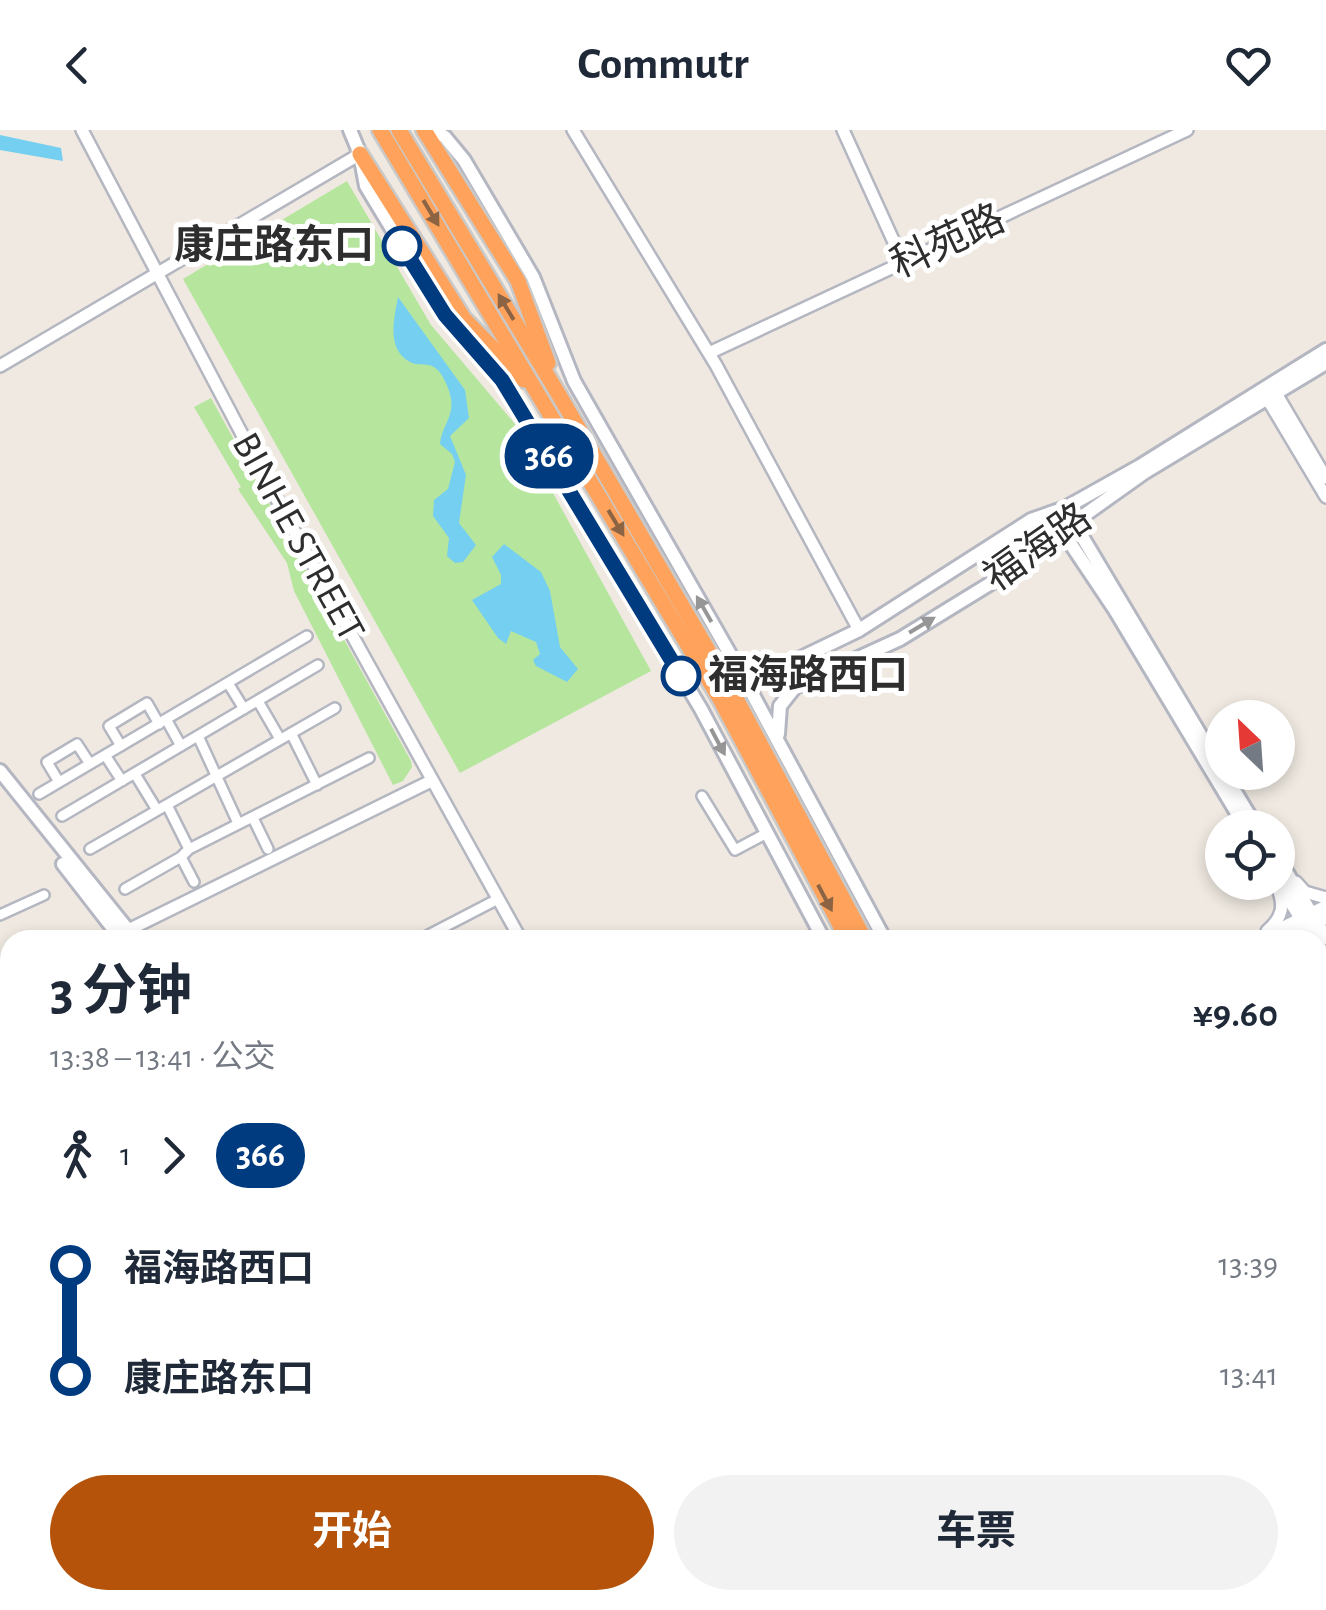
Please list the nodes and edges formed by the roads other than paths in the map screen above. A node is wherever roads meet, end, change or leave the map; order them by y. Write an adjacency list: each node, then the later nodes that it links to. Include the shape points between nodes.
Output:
1 (82, 130): 13 (street, BINHE STREET)
2 (350, 130): 11 (main road)
3 (380, 130): 19 (highway, one-way to 19)
4 (399, 130): 19 (highway, one-way to 4)
5 (424, 130): 19 (highway, via 518,281)
6 (434, 130): 30 (main road, one-way to 6, via 574,382 533,277 464,160)
7 (573, 130): 15 (street)
8 (843, 130): 12 (street)
9 (1187, 130): 10 (street, 科苑路)
10 (1159, 136): 12 (street, 科苑路)
11 (360, 154): 13 (street); 19 (highway, via 464,319); 60 (main road, one-way to 60, via 375,202 445,315 529,422 701,709)
12 (903, 262): 15 (street, 科苑路)
13 (157, 274): 17 (street); 49 (street, BINHE STREET)
14 (1326, 350): 18 (main road, 福海路)
15 (709, 353): 26 (street)
16 (1326, 364): 18 (main road, 福海路)
17 (0, 366)
18 (1270, 394): 20 (street); 21 (street); 22 (main road, 福海路); 24 (main road, 福海路, via 1145,472)
19 (552, 398): 81 (highway, one-way to 81); 82 (highway, via 732,692)
20 (1326, 478)
21 (1326, 497)
22 (1065, 508): 23 (main road, 福海路); 24 (main road)
23 (1050, 513): 25 (main road); 26 (main road, 福海路)
24 (1077, 526): 25 (main road, 福海路); 39 (main road)
25 (1066, 537): 38 (main road, 福海路, one-way to 25, via 780,706 795,687 900,638); 56 (main road)
26 (859, 630): 30 (main road, 福海路)
27 (308, 636): 29 (street)
28 (318, 665): 31 (street)
29 (228, 683): 33 (street); 34 (street)
30 (747, 684): 38 (main road)
31 (258, 700): 33 (street); 37 (street)
32 (335, 708): 35 (street)
33 (244, 709): 36 (street)
34 (162, 722): 40 (street); 40 (street, via 147,703 109,726); 41 (street)
35 (291, 733): 37 (street); 52 (street)
36 (198, 736): 41 (street); 47 (street)
37 (280, 739): 47 (street)
38 (778, 742): 83 (main road)
39 (1205, 742)
40 (121, 746): 42 (street)
41 (181, 746): 46 (street)
42 (105, 755): 44 (street); 48 (street)
43 (369, 758): 52 (street)
44 (90, 764): 50 (street); 50 (street, via 77,744 47,762)
45 (0, 770): 76 (main road)
46 (135, 774): 48 (street); 55 (street)
47 (216, 776): 55 (street); 59 (street)
48 (122, 781): 57 (street)
49 (431, 781): 69 (street, BINHE STREET); 77 (street)
50 (59, 782): 53 (street)
51 (0, 783): 75 (main road)
52 (317, 785): 58 (street)
53 (39, 794)
54 (702, 796): 60 (street, via 735,850)
55 (162, 808): 61 (street); 63 (street)
56 (1235, 810)
57 (62, 816)
58 (253, 818): 59 (street); 62 (street)
59 (238, 823): 63 (street)
60 (767, 833): 80 (main road)
61 (90, 849)
62 (268, 850)
63 (185, 853): 64 (street); 66 (street)
64 (194, 882)
65 (1295, 885): 68 (street)
66 (125, 889)
67 (44, 895): 73 (street)
68 (1326, 898)
69 (498, 899): 78 (street); 79 (street, BINHE STREET)
70 (1295, 899): 74 (main road)
71 (1283, 900): 84 (street)
72 (1326, 906): 74 (street)
73 (0, 915)
74 (1312, 927)
75 (116, 930)
76 (117, 930)
77 (136, 930)
78 (438, 930)
79 (515, 930)
80 (819, 930)
81 (843, 930)
82 (860, 930)
83 (880, 930)
84 (1267, 930)

